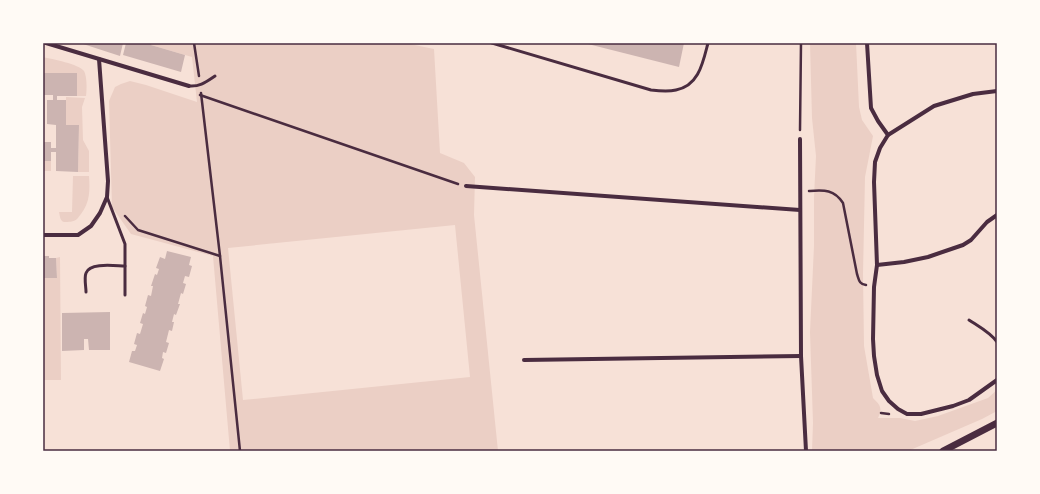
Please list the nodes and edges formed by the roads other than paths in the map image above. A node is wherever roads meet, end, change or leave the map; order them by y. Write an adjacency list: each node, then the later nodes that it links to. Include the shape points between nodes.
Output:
1 (46, 43): 5 (street)
2 (492, 43): 3 (lane, via 651,90 663,91 685,88 693,80 700,72)
3 (708, 43)
4 (867, 43): 9 (street, via 871,108)
5 (99, 58): 7 (street); 12 (street)
6 (215, 76): 7 (lane, via 196,87)
7 (189, 86)
8 (997, 91): 9 (street, via 973,94 934,106)
9 (888, 135): 16 (street, via 875,162)
10 (800, 140): 13 (street)
11 (466, 186): 13 (street)
12 (107, 197): 15 (street, via 91,226 78,235); 17 (lane, via 125,244)
13 (800, 210): 22 (street)
14 (997, 215): 16 (street, via 963,245 928,257)
15 (43, 235)
16 (877, 265): 24 (street, via 874,287 874,356 882,391 898,409 907,414 921,414 953,406 969,400)
17 (125, 266): 18 (lane, via 90,267 86,273); 19 (lane)
18 (86, 292)
19 (124, 295)
20 (969, 320): 21 (lane)
21 (997, 342)
22 (801, 356): 23 (street); 26 (street)
23 (524, 360)
24 (997, 380)
25 (997, 423): 27 (street)
26 (806, 451)
27 (943, 451)

